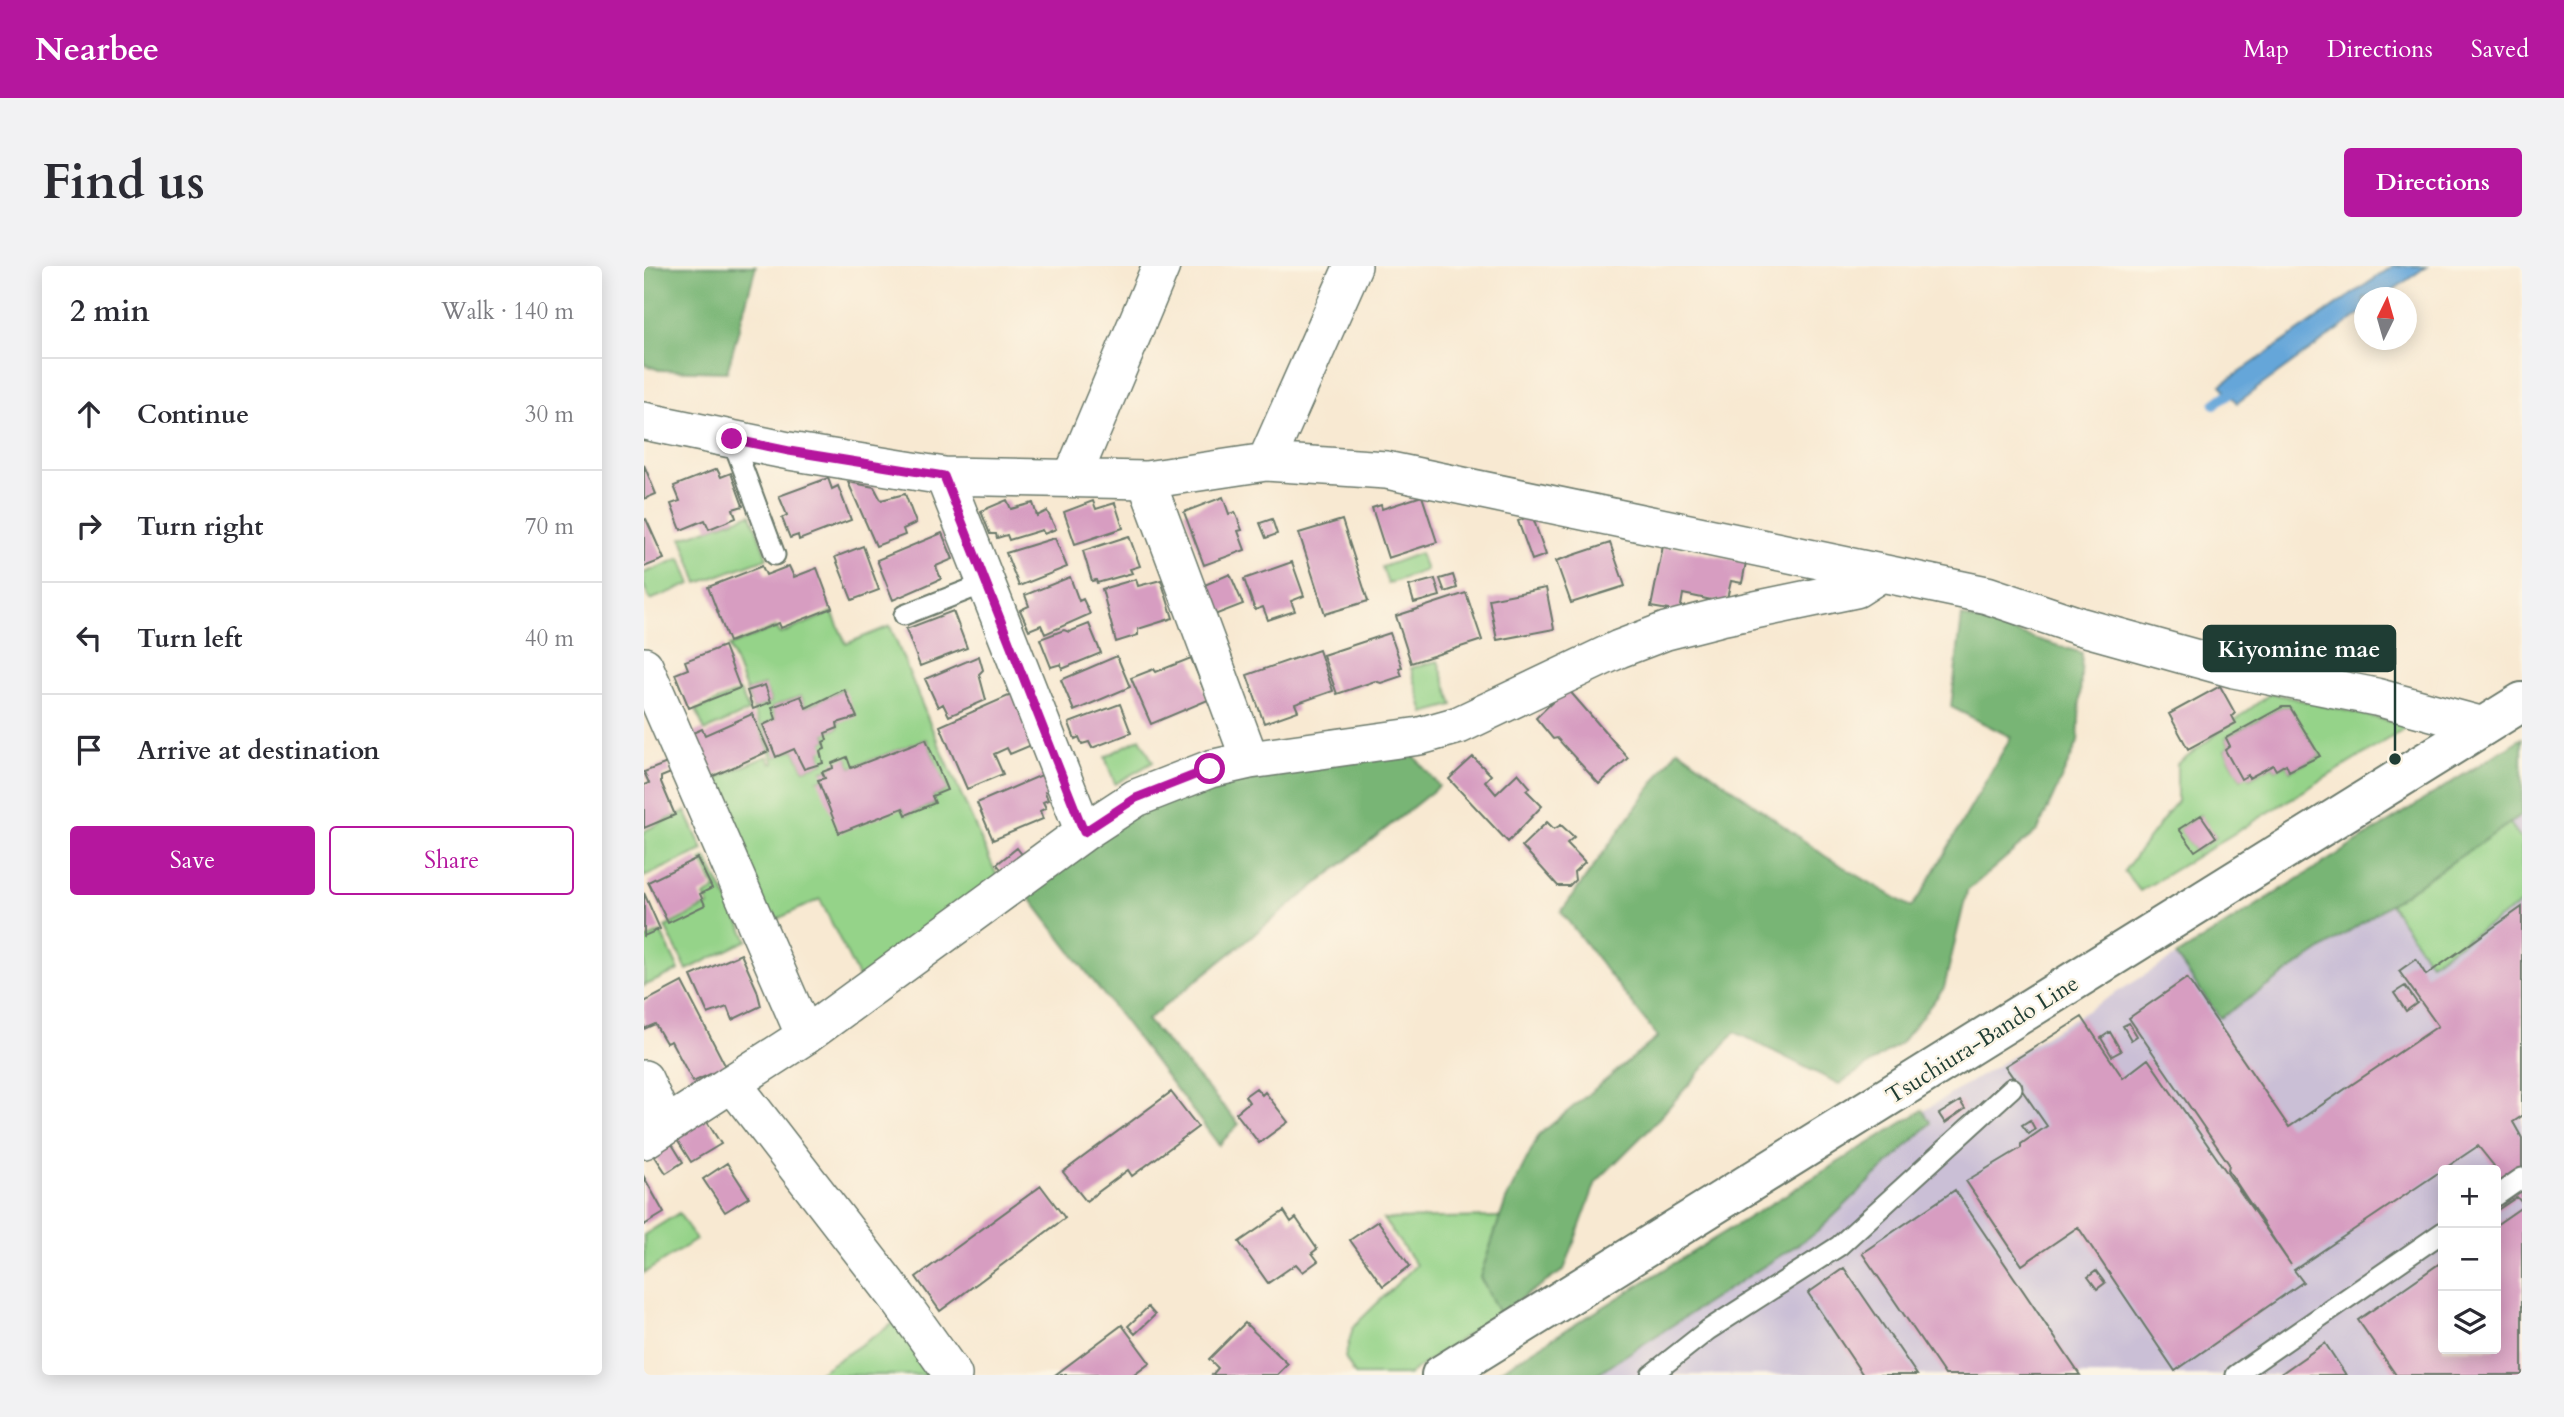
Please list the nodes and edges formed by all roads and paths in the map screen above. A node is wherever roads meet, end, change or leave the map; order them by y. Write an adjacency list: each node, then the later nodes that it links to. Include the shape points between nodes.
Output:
1 (1161, 266): 7 (street)
2 (1353, 266): 5 (street)
3 (644, 421): 4 (street)
4 (732, 439): 6 (street); 9 (lane)
5 (1266, 461): 8 (street); 10 (street, via 1386,470)
6 (944, 476): 7 (street); 11 (street)
7 (1072, 478): 8 (street)
8 (1146, 480): 16 (street)
9 (775, 555)
10 (1881, 573): 15 (street, via 1987,595 2234,669 2376,696); 16 (street, via 1856,589 1666,631 1459,725 1420,736)
11 (986, 583): 12 (lane); 17 (street)
12 (904, 615)
13 (644, 666): 18 (street)
14 (2522, 702): 15 (main road, Tsuchiura-Bando Line)
15 (2484, 726): 27 (main road, Tsuchiura-Bando Line)
16 (1250, 760): 17 (street, via 1210,769 1136,798)
17 (1084, 832): 18 (street)
18 (806, 1036): 20 (street)
19 (644, 1079): 22 (street)
20 (732, 1083): 22 (street); 26 (street)
21 (2012, 1088): 28 (lane, via 1839,1246 1708,1330)
22 (654, 1133)
23 (2522, 1178): 24 (lane)
24 (2501, 1193)
25 (2438, 1235): 29 (lane)
26 (953, 1375)
27 (1441, 1375)
28 (1651, 1375)
29 (2236, 1375)

